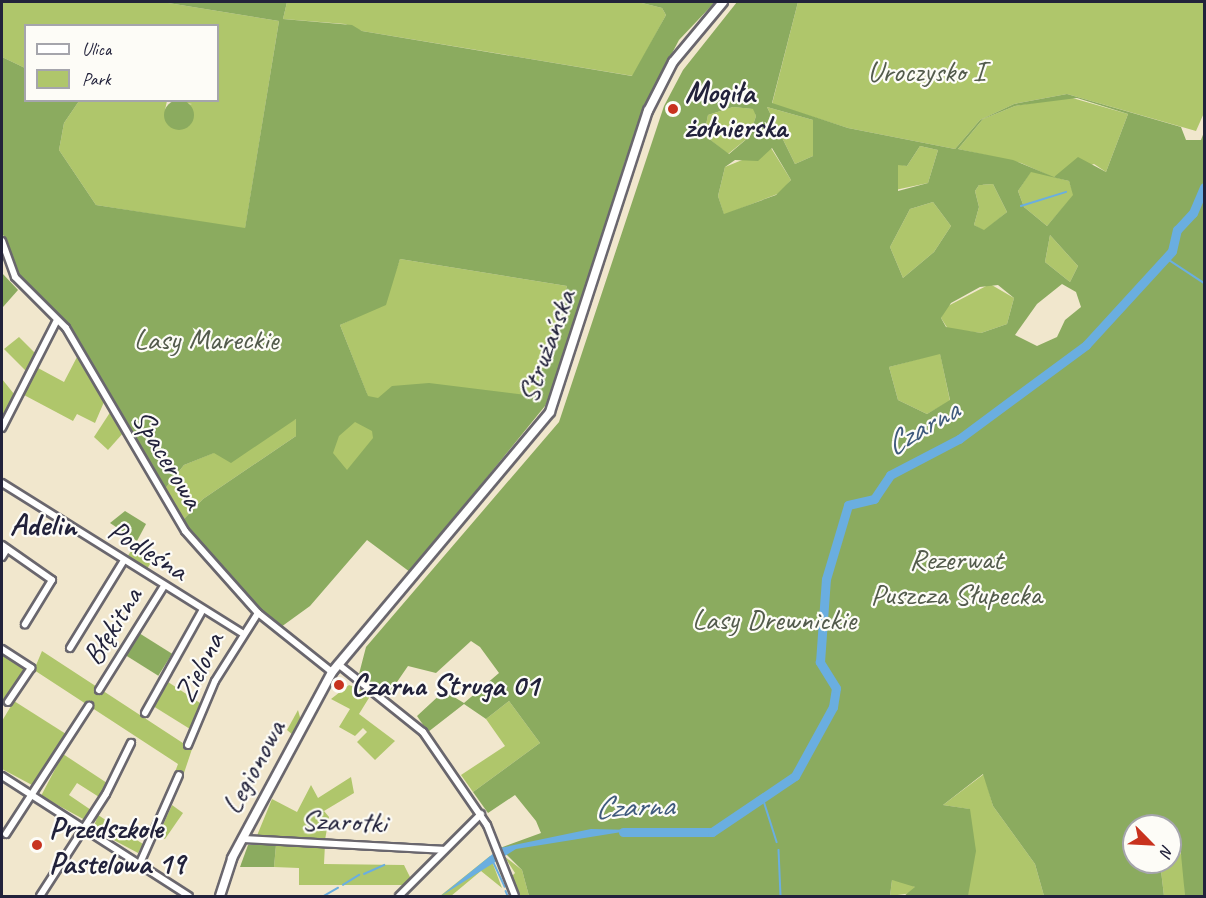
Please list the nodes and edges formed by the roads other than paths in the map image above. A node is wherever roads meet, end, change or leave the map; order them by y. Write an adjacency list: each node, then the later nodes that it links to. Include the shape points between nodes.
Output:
1 (723, 2): 18 (main road, Strużańska, via 673,62 651,104 567,372 542,426)
2 (2, 241): 3 (street, Spacerowa)
3 (9, 265): 4 (street); 5 (street, Spacerowa, via 21,287)
4 (2, 269)
5 (57, 320): 6 (street); 13 (street, Spacerowa, via 185,531)
6 (2, 428)
7 (2, 483): 10 (street, Podleśna)
8 (4, 547): 9 (street); 14 (street, via 52,580)
9 (2, 557)
10 (123, 562): 11 (street, Podleśna); 16 (street)
11 (164, 586): 12 (street, Podleśna); 20 (street, Błękitna)
12 (202, 611): 15 (street, Podleśna); 23 (street)
13 (258, 613): 15 (street, Zielona); 19 (street, Spacerowa)
14 (25, 624)
15 (242, 633): 25 (street, Zielona)
16 (70, 648)
17 (2, 649): 21 (street, via 31,668)
18 (338, 664): 19 (main road, Legionowa); 29 (street, via 412,718)
19 (332, 672): 32 (main road, Legionowa)
20 (99, 690)
21 (8, 702)
22 (89, 706): 28 (street, Błękitna)
23 (145, 713)
24 (131, 744): 30 (street)
25 (188, 745)
26 (179, 775): 34 (street)
27 (2, 776): 28 (street)
28 (31, 795): 30 (street); 31 (street, Błękitna)
29 (481, 814): 33 (street); 39 (street)
30 (85, 828): 34 (street); 35 (street)
31 (6, 834)
32 (242, 839): 33 (street, Szarotki); 37 (main road, Legionowa)
33 (444, 850): 38 (street)
34 (140, 862): 36 (street)
35 (40, 897)
36 (189, 897)
37 (220, 897)
38 (399, 897)
39 (515, 897)

